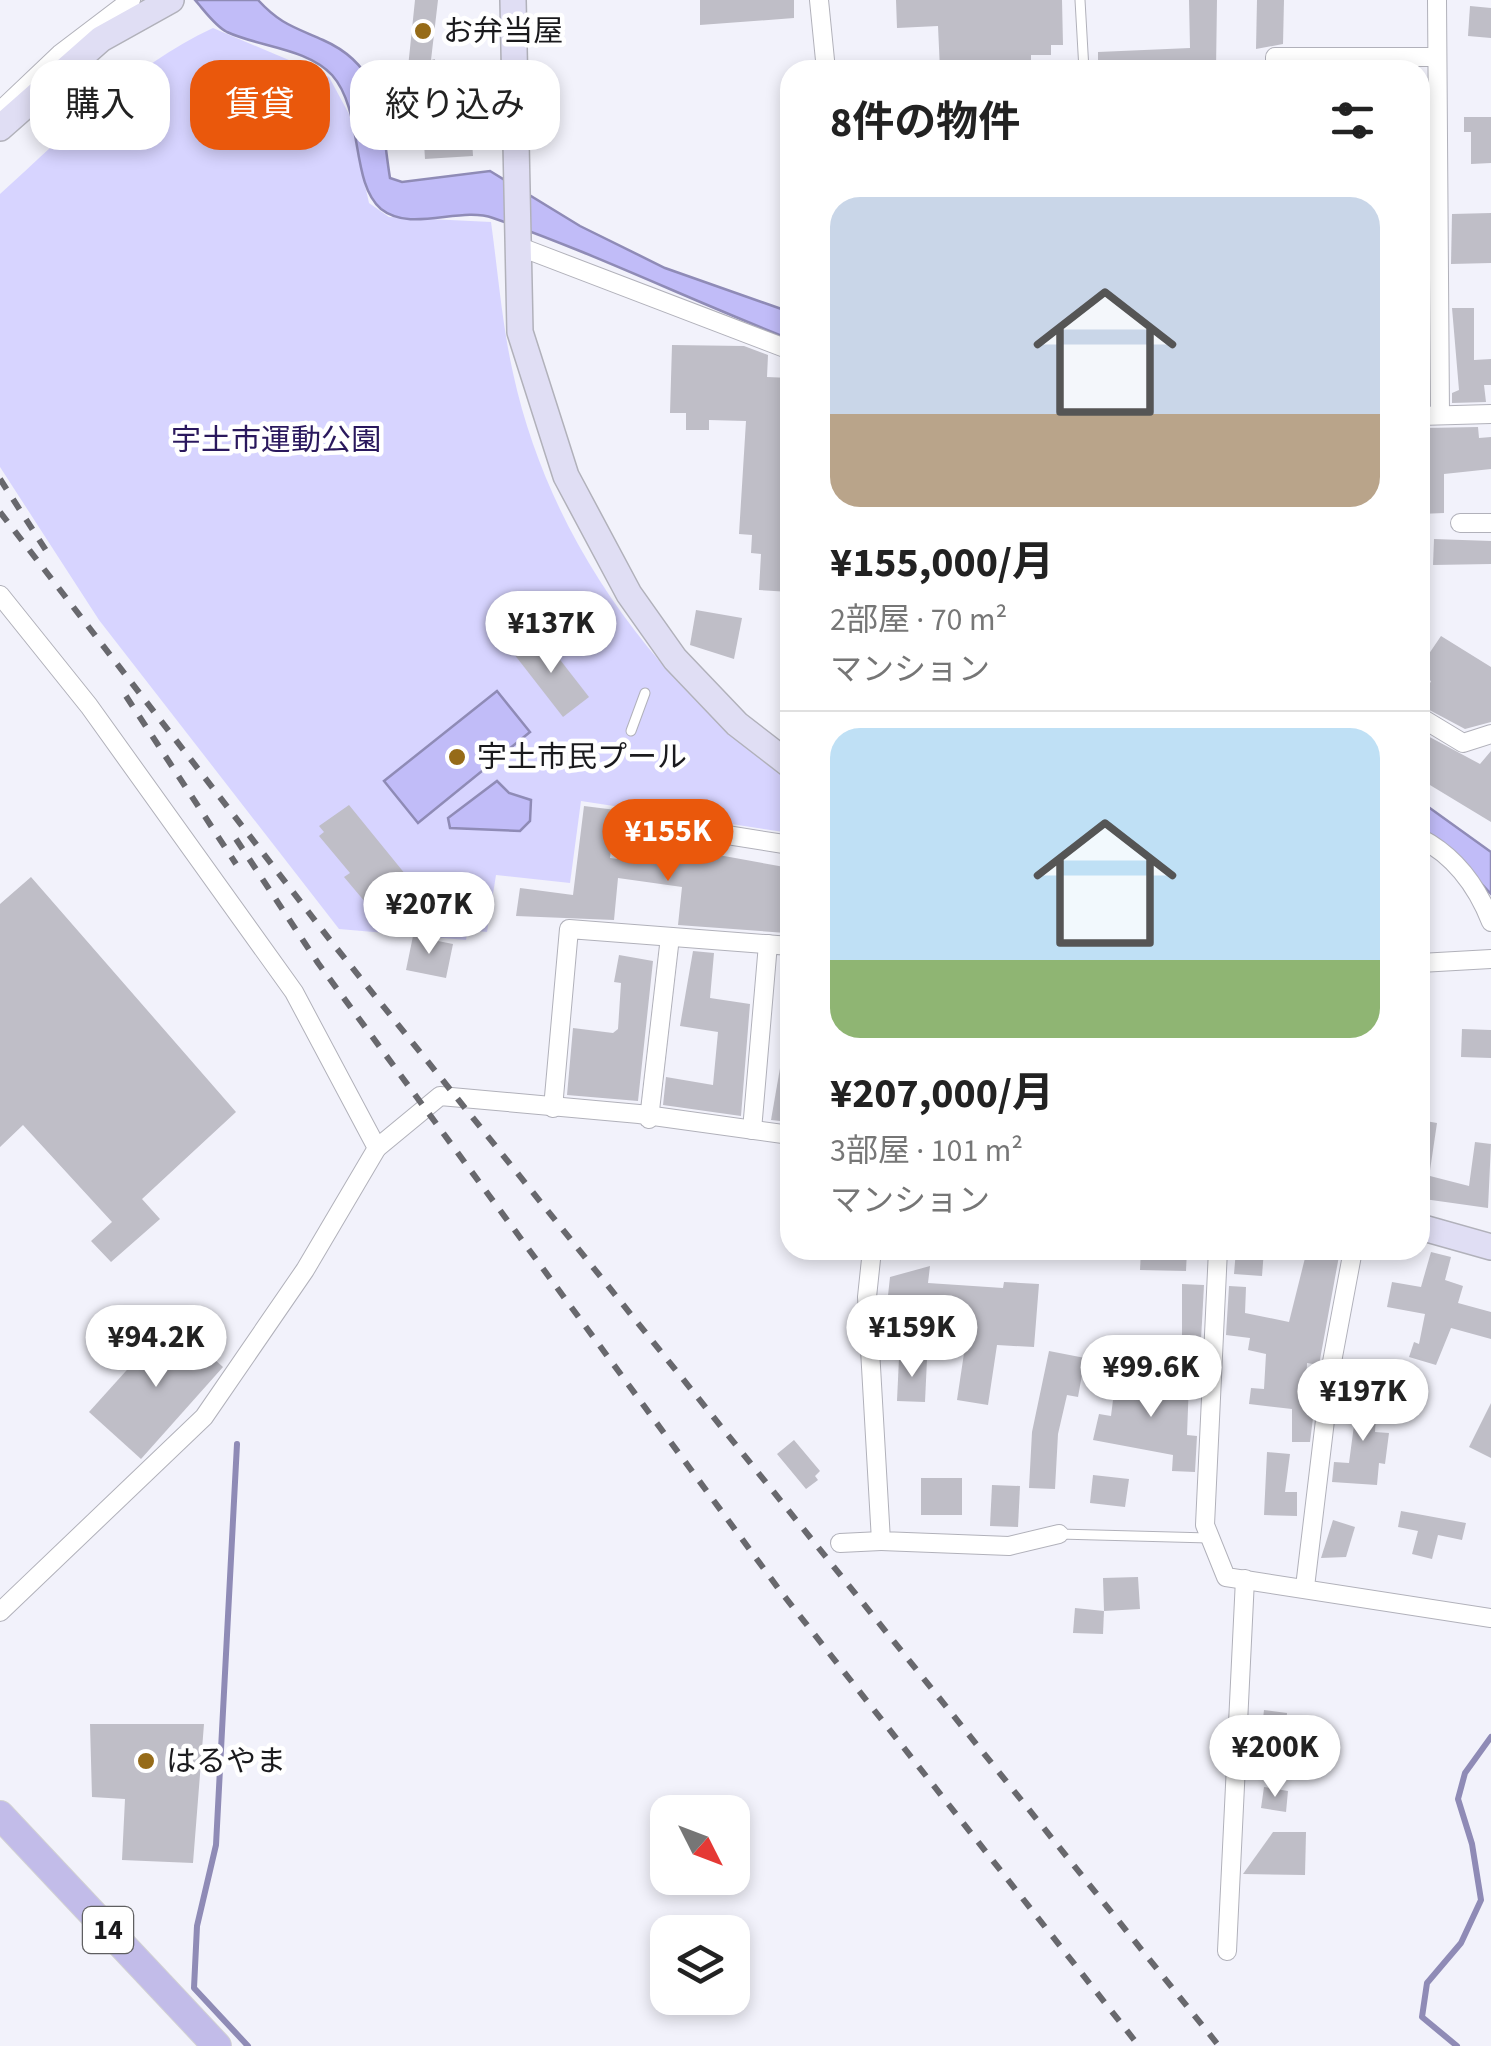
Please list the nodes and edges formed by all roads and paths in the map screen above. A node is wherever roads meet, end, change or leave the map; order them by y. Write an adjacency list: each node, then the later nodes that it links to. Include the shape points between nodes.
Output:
1 (513, 0): 13 (street)
2 (819, 0): 7 (street)
3 (1080, 0): 8 (lane)
4 (1437, 0): 6 (street)
5 (151, 3): 10 (street, via 60,54); 11 (street); 12 (street)
6 (1438, 57): 9 (street); 14 (street)
7 (825, 60)
8 (1083, 60)
9 (1275, 60)
10 (0, 111)
11 (0, 128)
12 (0, 150)
13 (516, 234): 16 (street); 27 (street, via 520,332 583,516 674,659)
14 (1430, 261)
15 (1430, 299): 18 (street)
16 (780, 346)
17 (1491, 414): 18 (street)
18 (1440, 415): 19 (street)
19 (1430, 416)
20 (1460, 523): 21 (street)
21 (1491, 523)
22 (0, 594): 41 (street, via 294,992)
23 (646, 693): 25 (lane)
24 (1430, 723): 26 (street, via 1463,743)
25 (630, 731)
26 (1491, 734)
27 (780, 757)
28 (634, 820): 29 (street)
29 (780, 843)
30 (1430, 844): 31 (street, via 1478,890)
31 (1491, 922)
32 (670, 937): 33 (street); 37 (street, via 569,930); 38 (street)
33 (768, 944): 34 (street); 39 (street)
34 (780, 945)
35 (1491, 960): 36 (street)
36 (1430, 963)
37 (553, 1108): 38 (street); 41 (street, via 440,1096)
38 (650, 1119): 39 (street)
39 (752, 1130): 40 (street)
40 (780, 1133)
41 (377, 1148): 53 (street, via 305,1270 204,1418)
42 (1430, 1231): 43 (street)
43 (1491, 1247)
44 (871, 1260): 49 (street, via 867,1296)
45 (1218, 1260): 48 (street, via 1205,1526)
46 (1351, 1260): 52 (street, via 1332,1362)
47 (1058, 1534): 48 (lane); 49 (street, via 1009,1546)
48 (1210, 1538): 51 (street, via 1226,1577)
49 (881, 1541): 50 (street)
50 (840, 1542)
51 (1245, 1579): 52 (street); 56 (street)
52 (1306, 1588): 54 (street)
53 (0, 1612)
54 (1491, 1618)
55 (0, 1815): 57 (main road, 14)
56 (1228, 1951)
57 (217, 2046)

